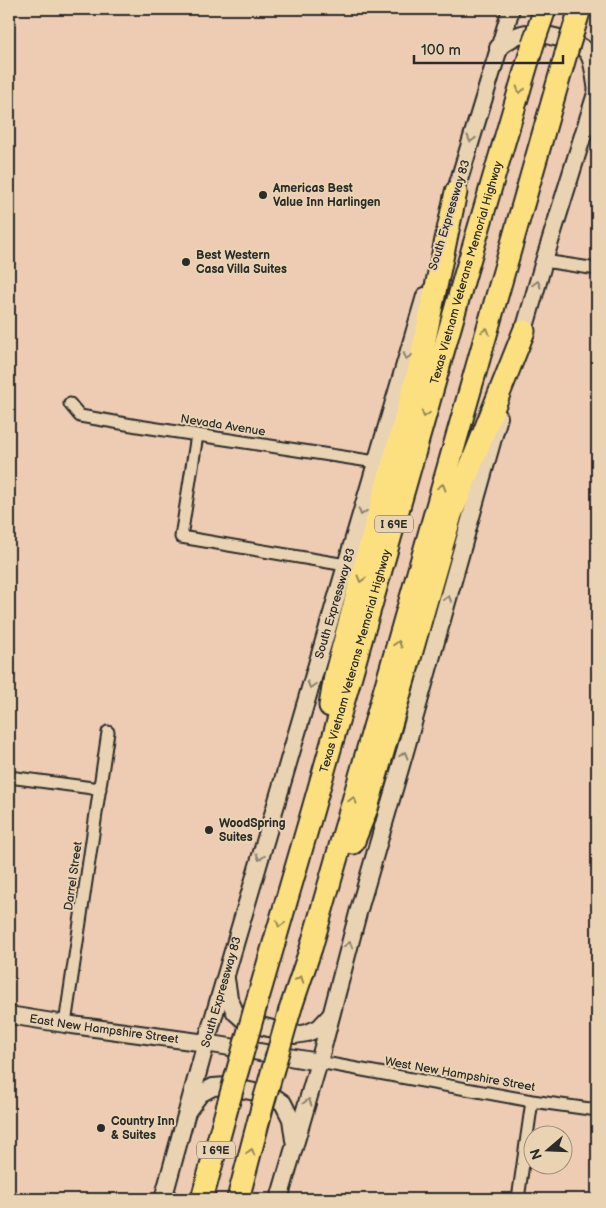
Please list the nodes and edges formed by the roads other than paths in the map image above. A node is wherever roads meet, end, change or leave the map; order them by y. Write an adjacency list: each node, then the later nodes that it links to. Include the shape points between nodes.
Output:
1 (511, 9): 4 (main road, South Expressway 83)
2 (545, 9): 18 (highway, Texas Vietnam Veterans Memorial Highway / I 69E, one-way to 18, bridge)
3 (580, 9): 19 (highway, I 69E, one-way to 3, bridge)
4 (498, 48): 5 (main road, via 522,34 562,38 588,53); 7 (main road, South Expressway 83, one-way to 7)
5 (597, 90): 6 (main road)
6 (593, 117): 8 (main road)
7 (456, 192): 13 (main road, South Expressway 83, one-way to 13); 18 (highway, one-way to 18, via 418,372 335,676)
8 (544, 261): 9 (street); 10 (main road, one-way to 8)
9 (597, 269)
10 (524, 331): 19 (highway, via 451,515 367,808); 22 (main road, one-way to 10)
11 (70, 404): 12 (street, Nevada Avenue, via 80,416)
12 (197, 435): 13 (street, Nevada Avenue); 14 (street, via 181,537)
13 (376, 462): 14 (main road, South Expressway 83, one-way to 14)
14 (346, 565): 20 (main road, South Expressway 83, one-way to 20)
15 (108, 732): 17 (street, Darrel Street)
16 (9, 776): 17 (street)
17 (100, 789): 23 (street, Darrel Street)
18 (309, 823): 31 (highway, Texas Vietnam Veterans Memorial Highway / I 69E, one-way to 31, bridge)
19 (311, 948): 32 (highway, I 69E, one-way to 19, bridge, via 290,1010)
20 (225, 976): 22 (main road, via 235,1012 246,1022 295,1034 319,1028); 24 (main road, South Expressway 83)
21 (9, 1015): 23 (main road, East New Hampshire Street)
22 (331, 1015): 25 (main road)
23 (66, 1024): 24 (main road, East New Hampshire Street)
24 (206, 1043): 25 (main road, East New Hampshire Street); 28 (main road, South Expressway 83)
25 (319, 1062): 26 (street, West New Hampshire Street); 29 (main road, one-way to 25)
26 (532, 1101): 27 (street, West New Hampshire Street); 34 (street)
27 (597, 1110)
28 (187, 1111): 29 (main road, via 200,1094 213,1087 227,1086 273,1096 283,1103 291,1119); 30 (main road, South Expressway 83)
29 (295, 1147): 33 (main road)
30 (162, 1199)
31 (202, 1199)
32 (238, 1199)
33 (279, 1199)
34 (518, 1199)

